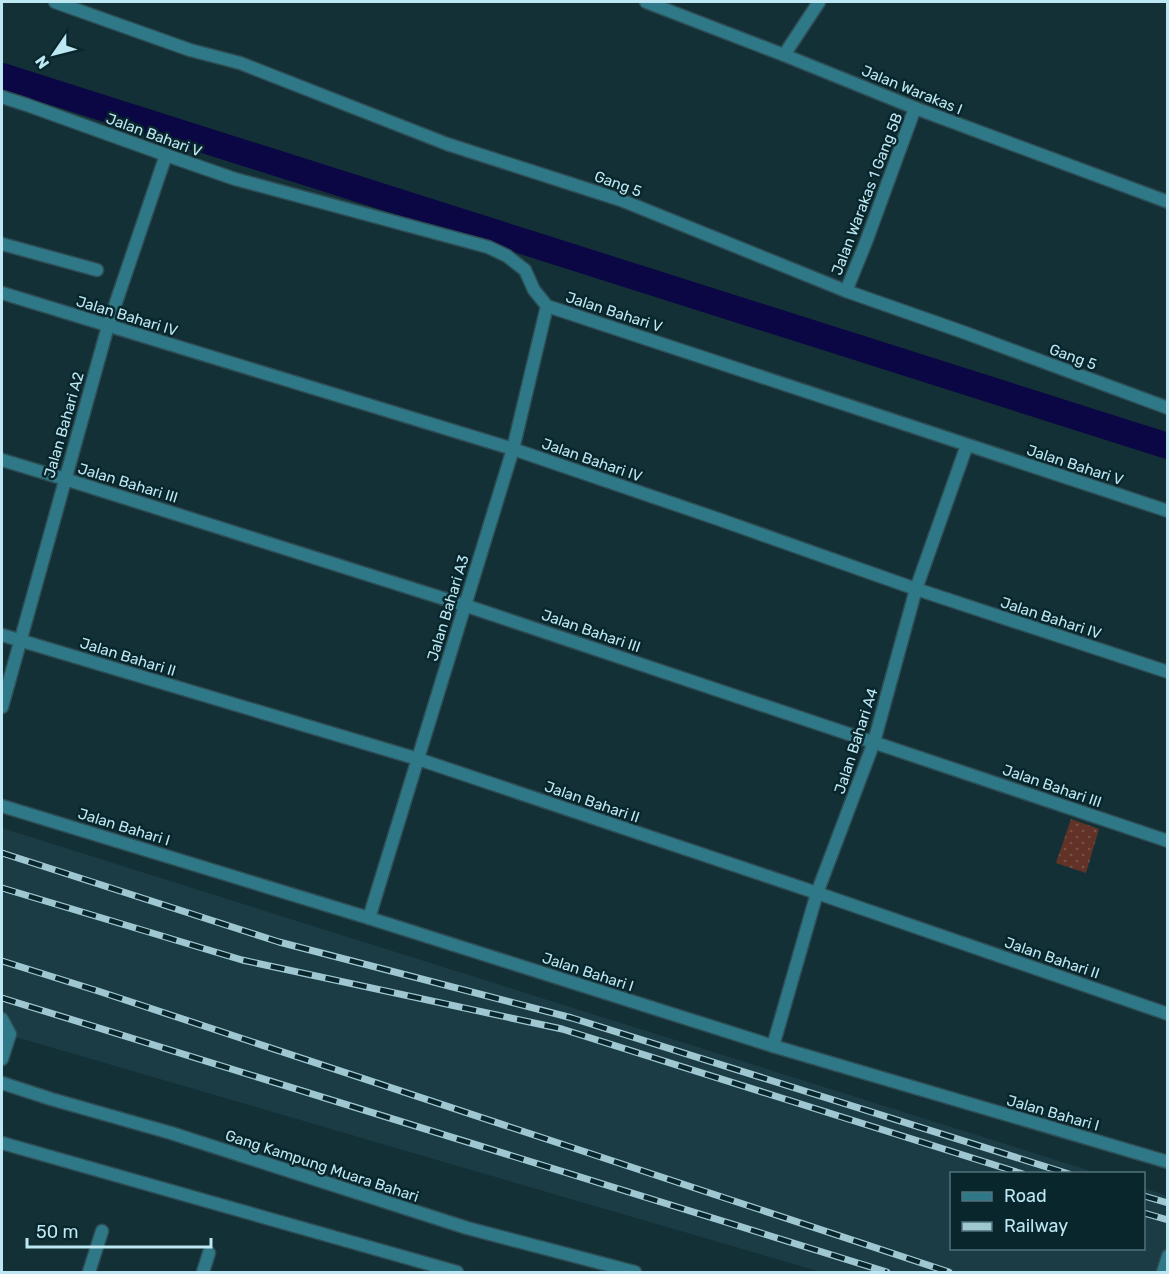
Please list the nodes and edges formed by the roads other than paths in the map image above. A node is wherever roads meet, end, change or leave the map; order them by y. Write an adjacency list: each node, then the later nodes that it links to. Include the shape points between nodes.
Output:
1 (55, 2): 11 (street, Gang 5, via 190,50 240,63 447,144 621,200)
2 (646, 2): 4 (street, Jalan Warakas I)
3 (819, 2): 4 (street)
4 (784, 54): 6 (street, Jalan Warakas I)
5 (2, 97): 7 (street, Jalan Bahari V)
6 (915, 108): 8 (street, Jalan Warakas I); 11 (street, Jalan Warakas 1 Gang 5B)
7 (166, 155): 13 (street, Jalan Bahari V, via 236,179 488,248 525,270); 14 (street, Jalan Bahari A2)
8 (1166, 199)
9 (2, 244): 10 (street)
10 (97, 270)
11 (846, 291): 15 (street, Gang 5)
12 (2, 293): 14 (street, Jalan Bahari IV)
13 (547, 306): 16 (street, Jalan Bahari V); 17 (street, Jalan Bahari A3)
14 (108, 326): 17 (street, Jalan Bahari IV); 19 (street, Jalan Bahari A2)
15 (1167, 408)
16 (967, 446): 20 (street, Jalan Bahari V); 21 (street, Jalan Bahari A4)
17 (513, 449): 21 (street, Jalan Bahari IV); 22 (street, Jalan Bahari A3)
18 (2, 460): 19 (street, Jalan Bahari III)
19 (64, 478): 22 (street, Jalan Bahari III); 24 (street, Jalan Bahari A2)
20 (1167, 511)
21 (916, 589): 25 (street, Jalan Bahari IV); 27 (street, Jalan Bahari A4)
22 (464, 604): 27 (street, Jalan Bahari III); 28 (street, Jalan Bahari A3)
23 (2, 635): 24 (street, Jalan Bahari II)
24 (19, 641): 26 (street, Jalan Bahari A2); 28 (street, Jalan Bahari II)
25 (1167, 672)
26 (2, 707)
27 (874, 742): 30 (street, Jalan Bahari III); 31 (street, Jalan Bahari A4)
28 (418, 759): 31 (street, Jalan Bahari II); 32 (street, Jalan Bahari A3)
29 (2, 806): 32 (street, Jalan Bahari I)
30 (1167, 841)
31 (817, 893): 33 (street, Jalan Bahari II); 35 (street, Jalan Bahari A4)
32 (369, 918): 35 (street, Jalan Bahari I)
33 (1167, 1014)
34 (2, 1020): 36 (street, via 10,1034)
35 (772, 1046): 39 (street, Jalan Bahari I)
36 (2, 1059)
37 (2, 1083): 46 (street, Gang Kampung Muara Bahari, via 171,1132 467,1228)
38 (2, 1143): 45 (street)
39 (1167, 1162)
40 (102, 1231): 43 (street)
41 (209, 1253): 44 (street)
42 (1167, 1256): 47 (street)
43 (89, 1272)
44 (203, 1272)
45 (457, 1272)
46 (635, 1272)
47 (1163, 1272)

